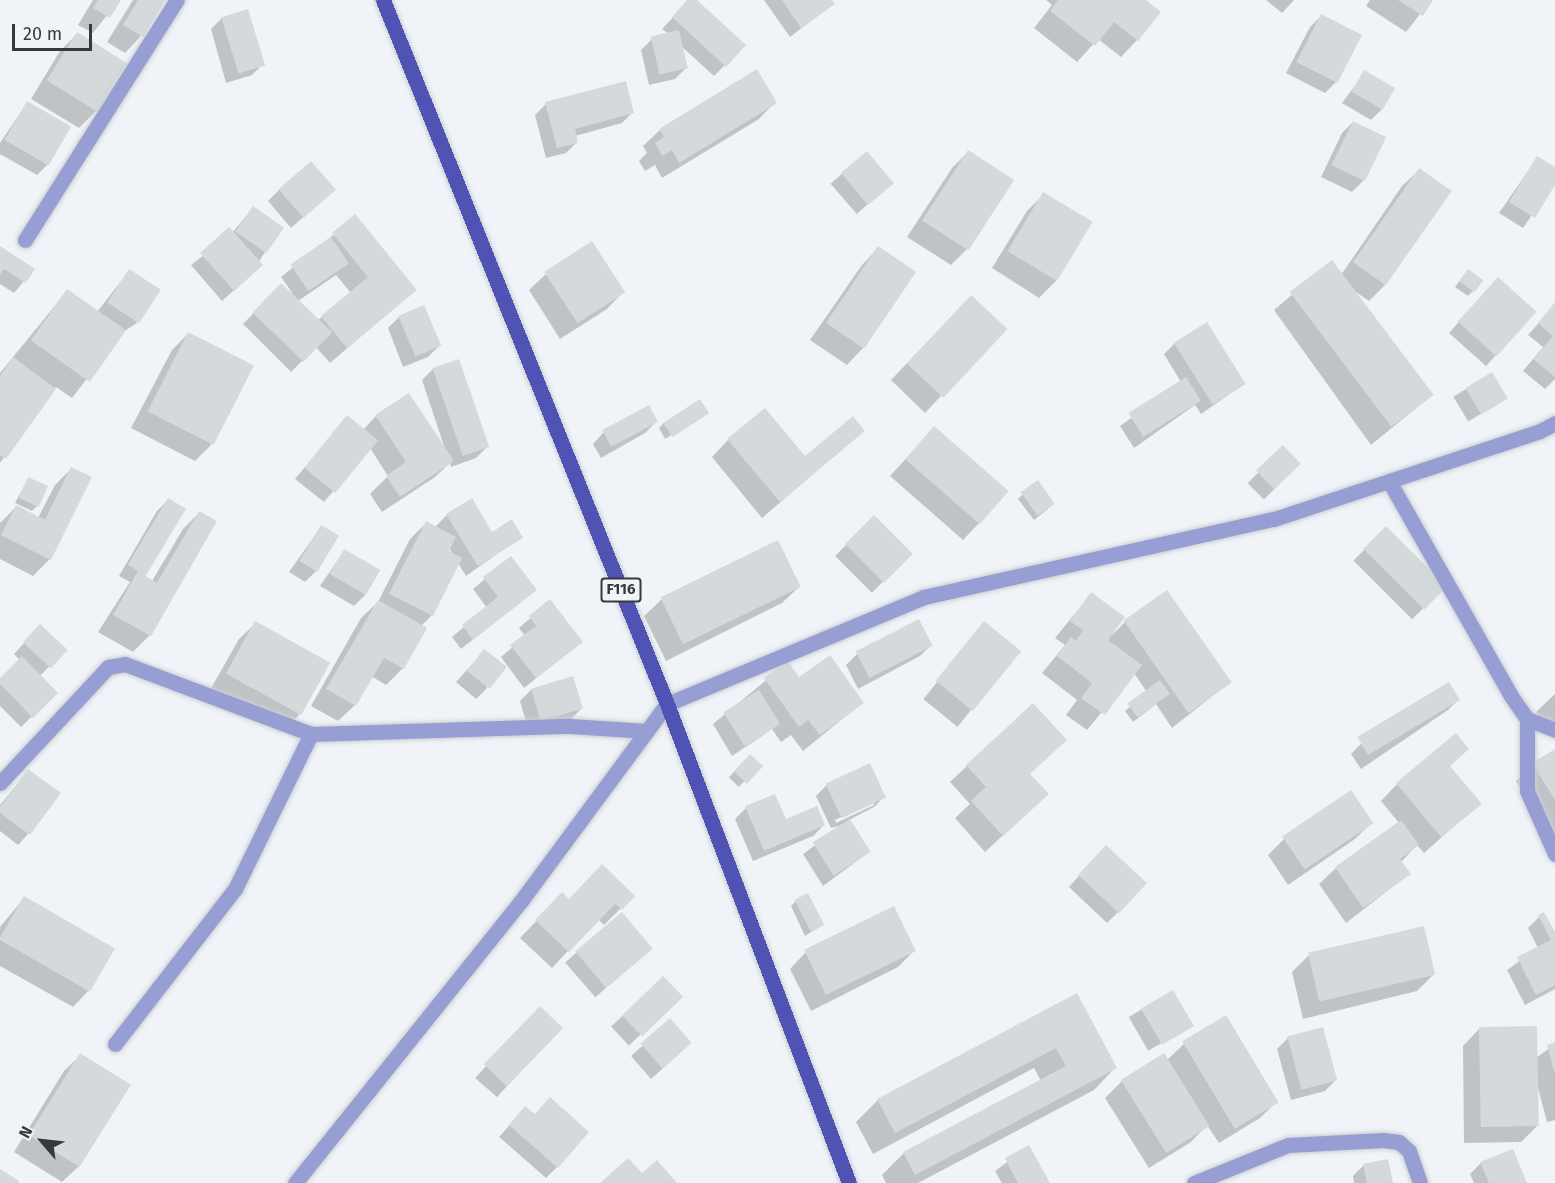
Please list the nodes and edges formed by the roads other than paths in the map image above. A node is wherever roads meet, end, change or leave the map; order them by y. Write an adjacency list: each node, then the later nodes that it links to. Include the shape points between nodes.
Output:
1 (177, 0): 3 (street)
2 (383, 0): 6 (main road, F116)
3 (25, 240)
4 (1555, 423): 5 (street)
5 (1389, 481): 6 (street, via 1274,519 924,597); 7 (street)
6 (667, 704): 9 (street); 15 (main road, F116)
7 (1527, 719): 8 (street); 12 (street, via 1527,791)
8 (1555, 730)
9 (647, 731): 10 (street, via 570,726); 14 (street, via 520,901)
10 (311, 734): 11 (street, via 125,664 108,667); 13 (street, via 235,889)
11 (0, 783)
12 (1555, 854)
13 (115, 1044)
14 (295, 1183)
15 (849, 1183)
16 (1194, 1183): 17 (street, via 1288,1144 1383,1140 1399,1142 1409,1150)
17 (1420, 1183)

